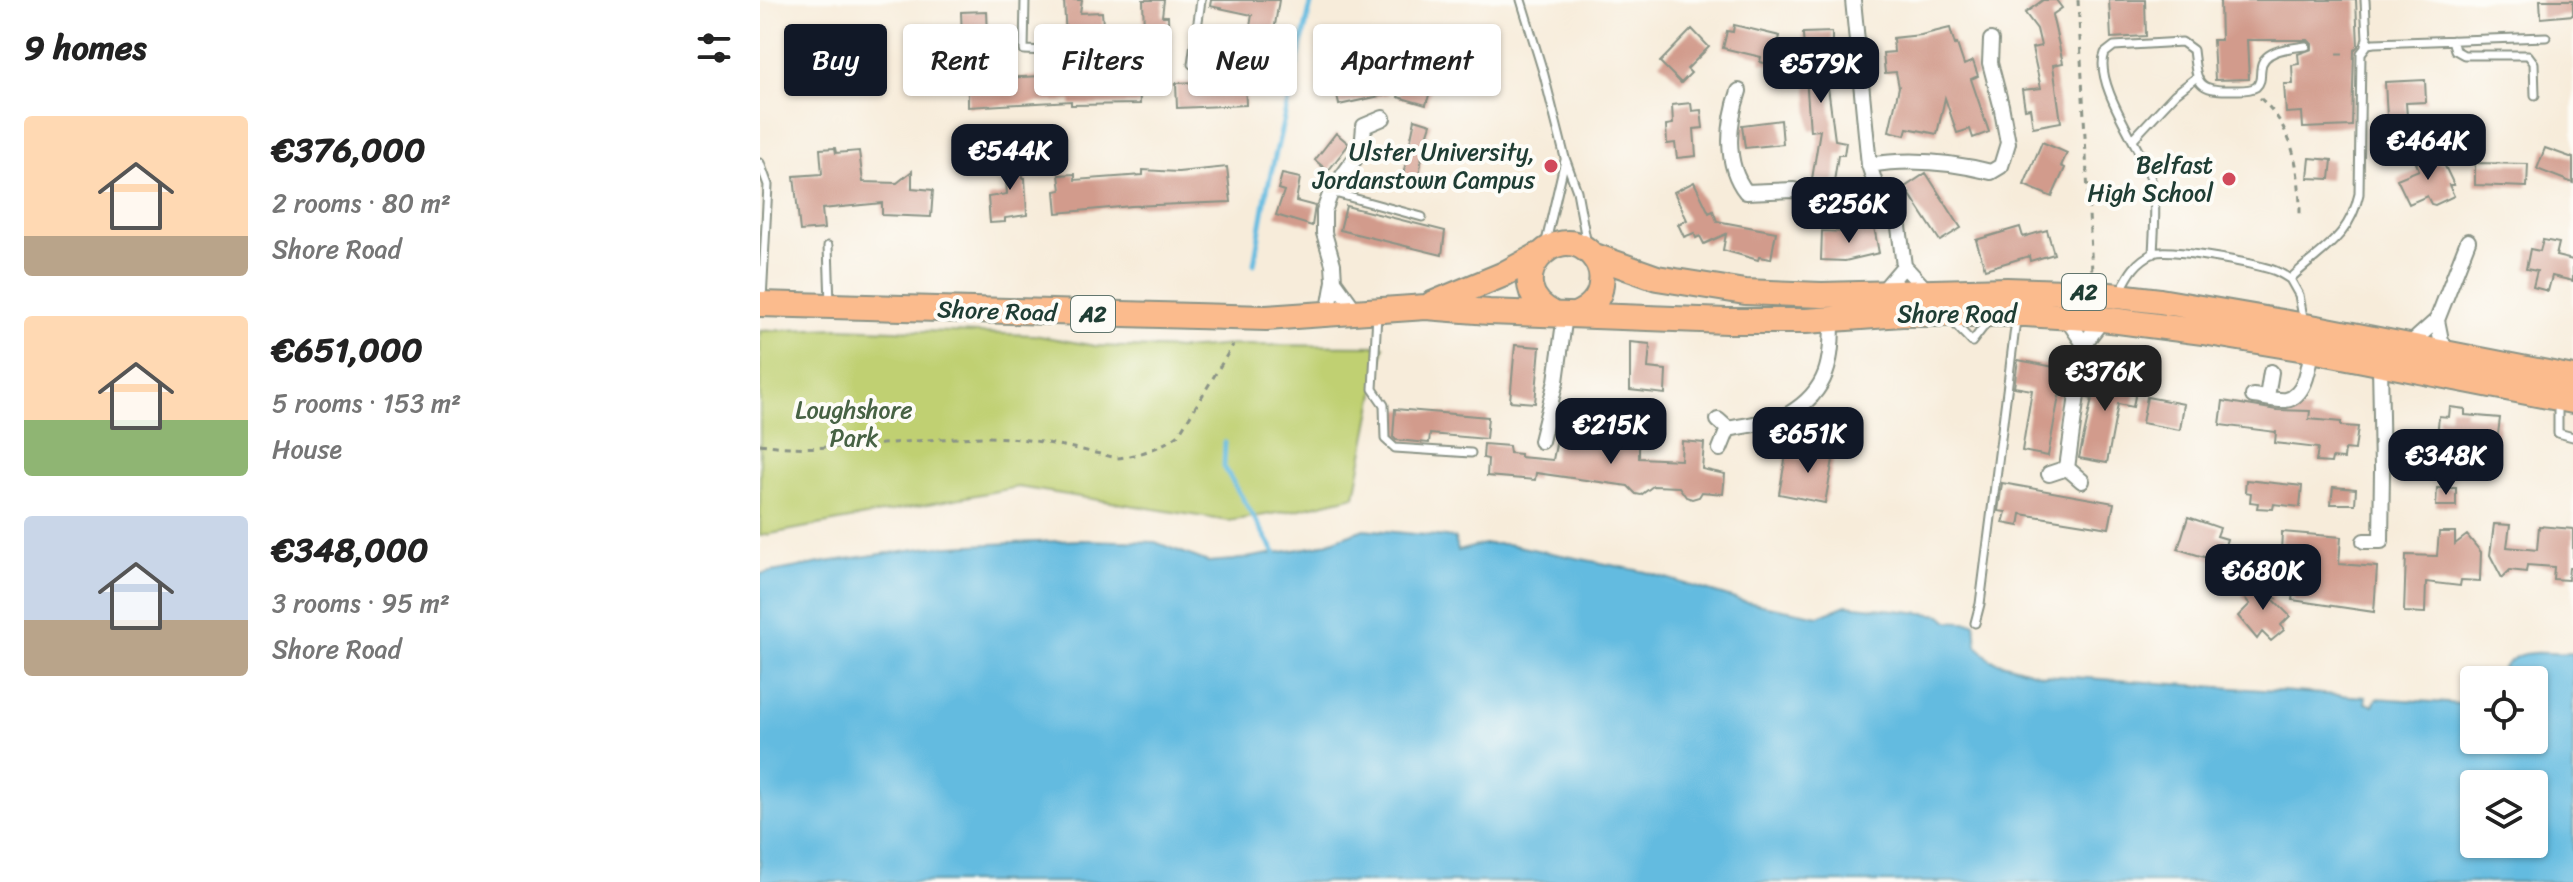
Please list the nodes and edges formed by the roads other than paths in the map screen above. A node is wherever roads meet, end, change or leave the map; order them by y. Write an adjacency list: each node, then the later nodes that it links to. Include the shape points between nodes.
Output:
1 (1025, 0): 12 (lane, via 1024,50)
2 (1201, 0): 6 (lane)
3 (1521, 0): 18 (lane)
4 (1853, 0): 20 (street)
5 (2365, 0): 11 (lane)
6 (1198, 24)
7 (2546, 37): 9 (lane)
8 (1991, 40): 20 (street, via 1990,63 2008,143 2001,166 1991,172 1930,161)
9 (2452, 40): 11 (lane, via 2374,43); 15 (lane, via 2464,55 2528,55 2534,63)
10 (2306, 46): 13 (lane, via 2284,48 2266,58 2256,87 2212,90)
11 (2364, 48): 30 (lane, via 2355,213 2332,243)
12 (1034, 50)
13 (2197, 77): 17 (lane); 17 (lane, via 2189,44 2108,49 2103,68)
14 (1739, 91): 22 (street, via 1730,146 1735,179 1746,192 1794,190 1856,206)
15 (2535, 95)
16 (1383, 118): 21 (street, via 1364,126 1362,149)
17 (2133, 139): 28 (lane, via 2154,198)
18 (1565, 158): 26 (lane); 27 (lane)
19 (760, 163): 35 (lane, via 768,185)
20 (1869, 165): 22 (street)
21 (1331, 192): 23 (lane); 31 (street, via 1324,233)
22 (1882, 198): 29 (street, via 1899,227)
23 (1422, 217)
24 (2468, 241): 45 (street)
25 (828, 246): 36 (lane)
26 (1541, 253): 27 (highway, A2, via 1561,244); 37 (highway, Shore Road / A2); 41 (highway, via 1530,284 1538,303)
27 (1590, 253): 33 (highway, Shore Road / A2, via 1657,278 1745,292); 41 (highway, via 1601,274 1598,295 1593,304)
28 (2153, 254): 30 (lane, via 2253,265); 34 (lane, via 2133,268)
29 (1904, 266): 32 (street); 33 (street)
30 (2290, 279): 46 (lane)
31 (1334, 281): 38 (street); 40 (street)
32 (1927, 291): 33 (highway, Shore Road / A2); 34 (highway, Shore Road / A2)
33 (1881, 293)
34 (2118, 296): 46 (highway, Shore Road / A2)
35 (761, 304): 36 (highway, Shore Road / A2)
36 (830, 306): 40 (highway, Shore Road / A2, via 1213,317)
37 (1426, 307): 38 (highway, Shore Road / A2); 41 (highway, Shore Road / A2)
38 (1367, 313): 40 (highway, Shore Road / A2); 60 (lane, via 1373,389 1384,405 1385,439 1395,448)
39 (2006, 313): 42 (highway, Shore Road / A2); 43 (highway, Shore Road / A2); 65 (lane)
40 (1328, 315)
41 (1565, 315): 43 (highway, Shore Road / A2, via 1727,321); 55 (street)
42 (2065, 316): 44 (highway, Shore Road / A2); 47 (street)
43 (1832, 318): 59 (street, via 1830,360 1820,389 1787,416 1723,425)
44 (2103, 319): 47 (street); 49 (highway, Shore Road / A2)
45 (2437, 320): 48 (street); 50 (street)
46 (2305, 326): 48 (highway, Shore Road / A2)
47 (2084, 344): 61 (street)
48 (2408, 346): 50 (highway, Shore Road / A2)
49 (2312, 350): 51 (highway, Shore Road / A2); 52 (street, via 2307,374 2297,394 2287,400 2260,396)
50 (2449, 355): 53 (highway, Shore Road / A2)
51 (2380, 364): 54 (highway, Shore Road / A2); 64 (street, via 2381,541)
52 (2271, 372)
53 (2573, 378)
54 (2566, 400): 57 (lane, via 2558,433)
55 (1549, 410): 56 (lane); 58 (street)
56 (1605, 415)
57 (2573, 437)
58 (1541, 441)
59 (1720, 449)
60 (1471, 453)
61 (2067, 468): 62 (street); 63 (street)
62 (2049, 474)
63 (2082, 481)
64 (2364, 541)
65 (1975, 623)

